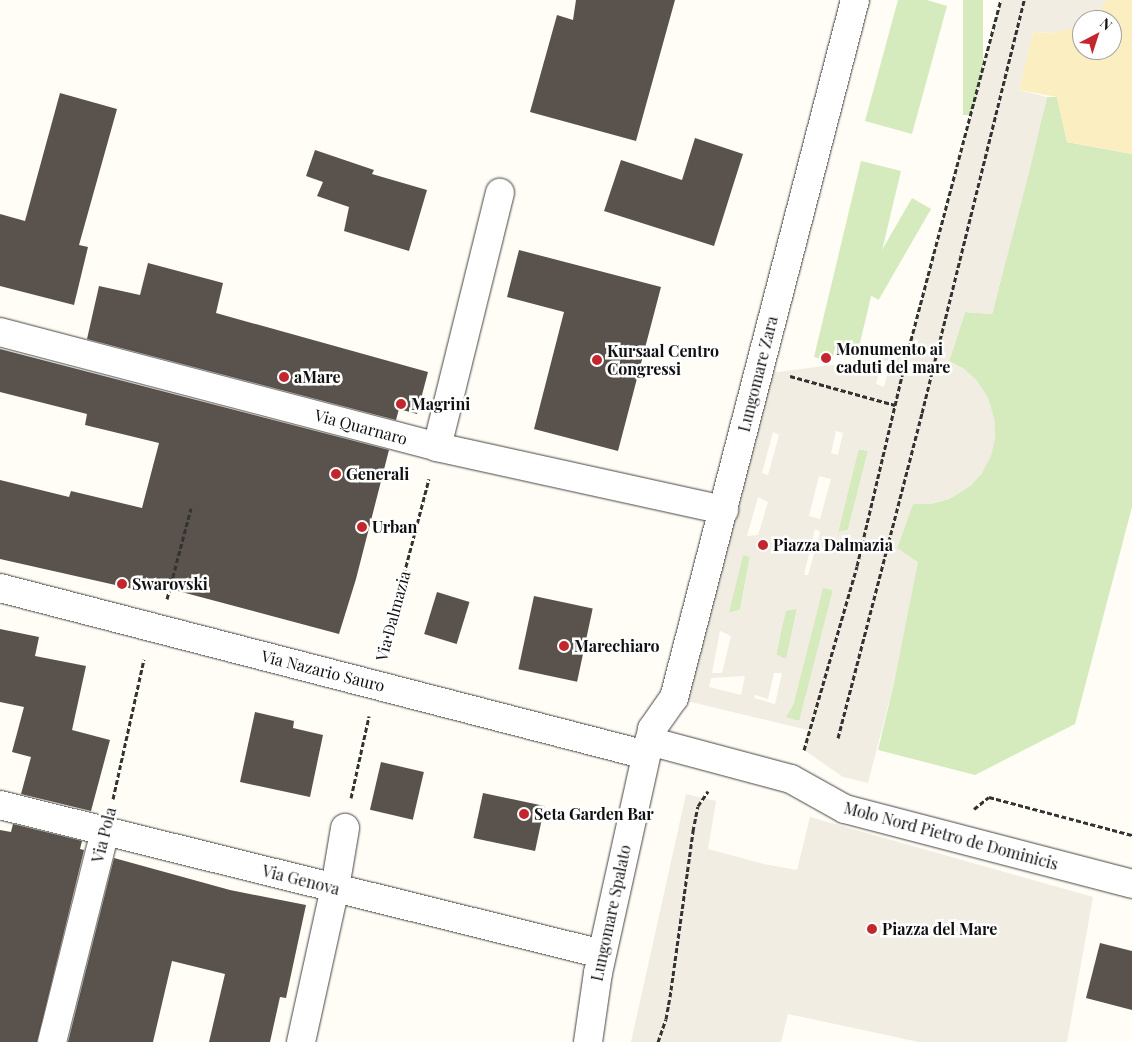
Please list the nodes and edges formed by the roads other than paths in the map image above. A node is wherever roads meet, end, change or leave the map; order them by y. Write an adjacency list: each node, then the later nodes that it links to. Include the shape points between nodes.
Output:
1 (855, 0): 5 (street, Lungomare Zara)
2 (500, 193): 4 (street)
3 (0, 332): 4 (street, Via Quarnaro)
4 (437, 447): 5 (street, Via Quarnaro)
5 (724, 510): 7 (street, Lungomare Zara, via 674,698 652,728)
6 (0, 588): 7 (street, Via Nazario Sauro, via 159,616 376,684)
7 (647, 748): 11 (street, Molo Nord Pietro de Dominicis, via 780,776 845,809); 13 (street, Lungomare Spalato)
8 (0, 805): 10 (street, Via Genova)
9 (344, 828): 12 (street)
10 (105, 831): 12 (street, Via Genova); 14 (street, Via Pola)
11 (1132, 884)
12 (335, 888): 13 (street, Via Genova); 15 (street)
13 (602, 954): 16 (street, Lungomare Spalato)
14 (52, 1042)
15 (301, 1042)
16 (588, 1042)

